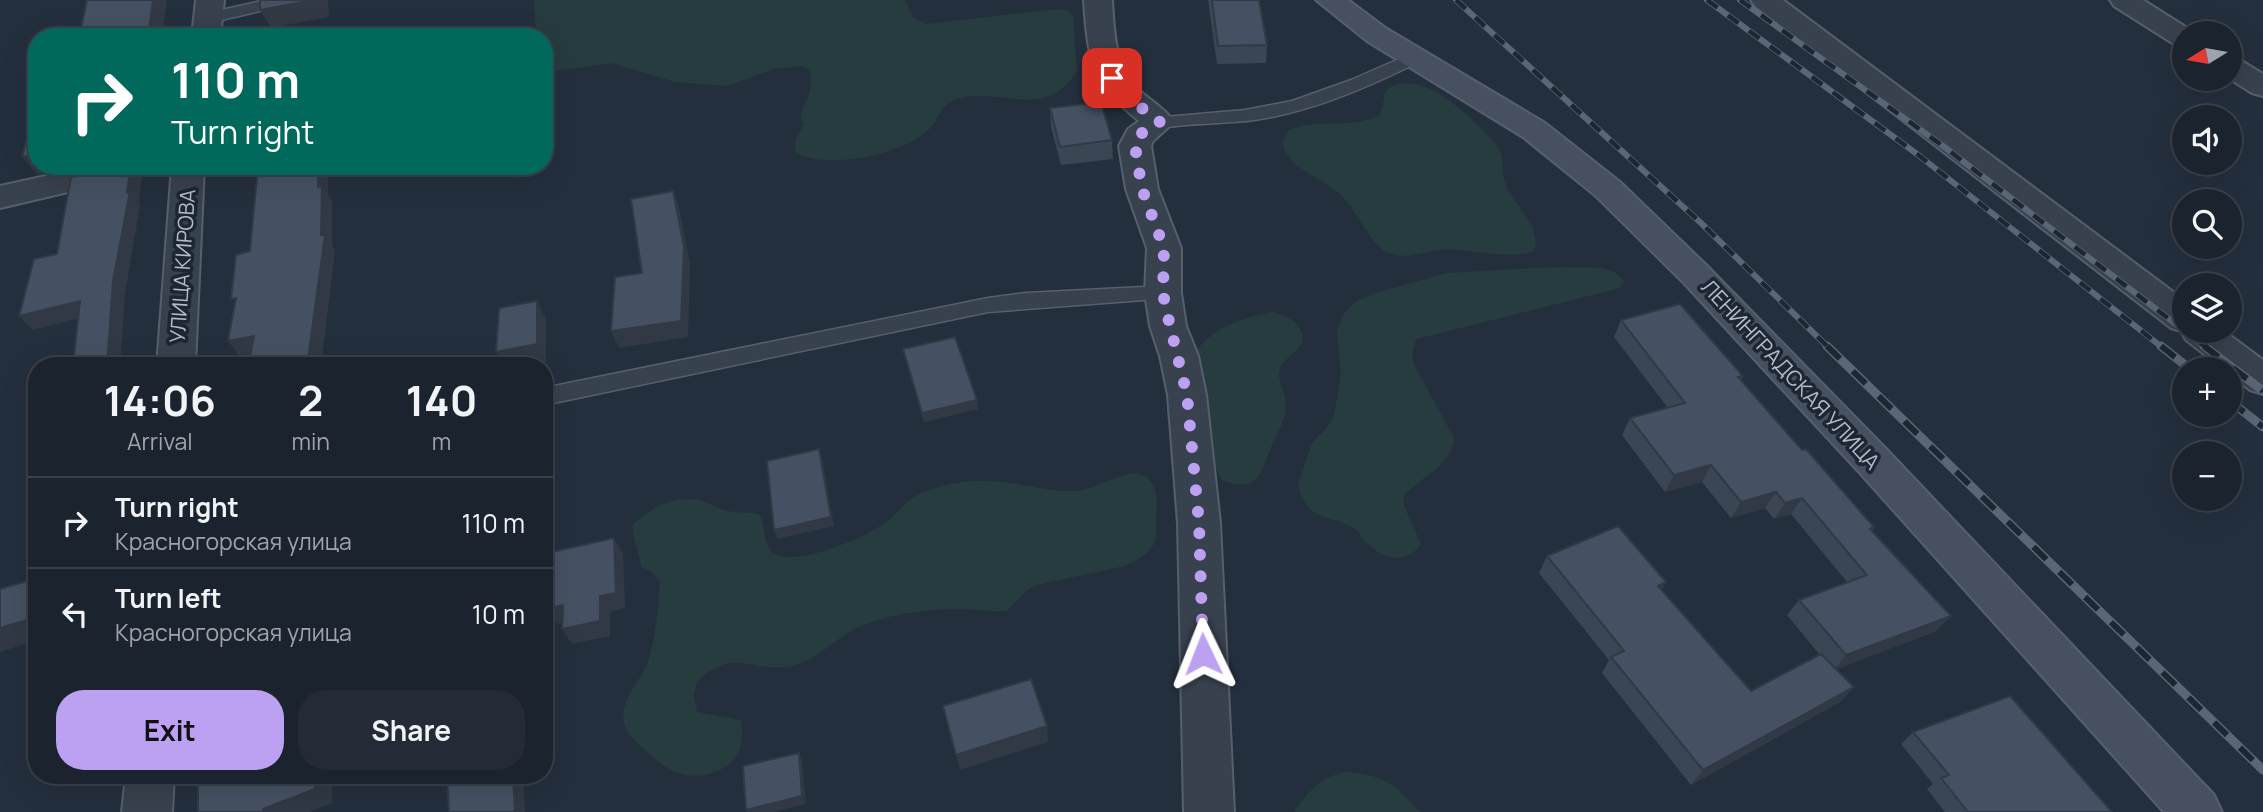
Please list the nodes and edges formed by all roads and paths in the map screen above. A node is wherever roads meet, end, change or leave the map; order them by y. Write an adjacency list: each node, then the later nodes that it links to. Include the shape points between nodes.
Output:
1 (288, 0): 6 (lane)
2 (1098, 0): 11 (street, via 1108,71 1124,92)
3 (1330, 0): 8 (main road, ЛЕНИНГРАДСКАЯ УЛИЦА)
4 (1765, 0): 16 (street)
5 (2124, 0): 7 (street)
6 (208, 18)
7 (2172, 30)
8 (1415, 57): 11 (lane, via 1350,89 1282,109); 24 (main road, ЛЕНИНГРАДСКАЯ УЛИЦА, via 1534,130 1649,227 1874,462)
9 (2242, 74): 10 (street)
10 (2263, 88)
11 (1160, 122): 15 (street, via 1139,135 1135,146 1142,189 1164,248)
12 (98, 175): 14 (street)
13 (187, 175): 18 (street, УЛИЦА КИРОВА)
14 (0, 197)
15 (1163, 293): 20 (lane, via 988,305); 23 (street, via 1187,395 1199,523)
16 (2172, 310)
17 (2215, 343): 19 (street)
18 (177, 357)
19 (2263, 380)
20 (553, 395)
21 (150, 784): 22 (street)
22 (148, 812)
23 (1209, 812)
24 (2197, 812)

